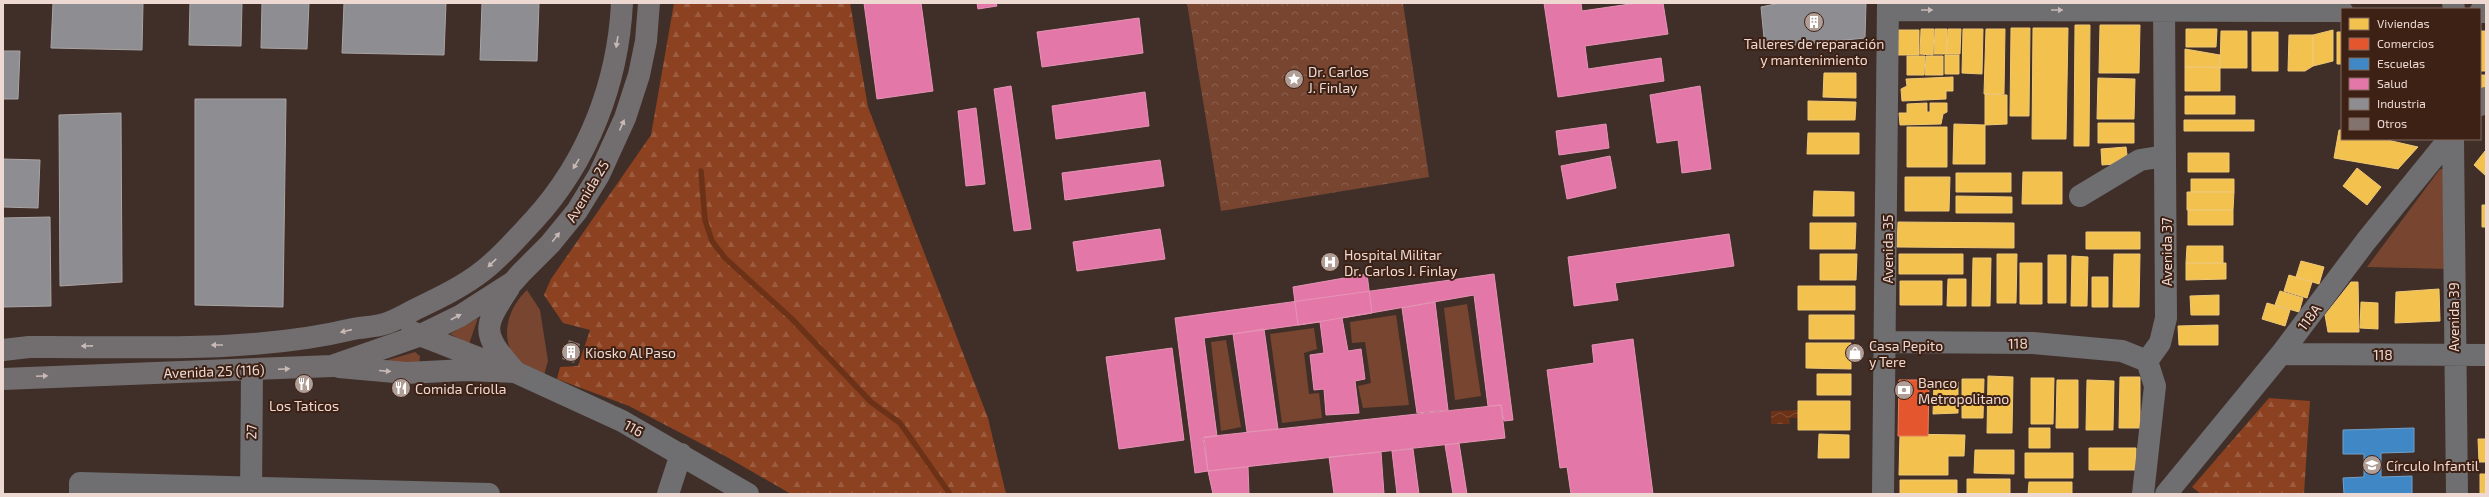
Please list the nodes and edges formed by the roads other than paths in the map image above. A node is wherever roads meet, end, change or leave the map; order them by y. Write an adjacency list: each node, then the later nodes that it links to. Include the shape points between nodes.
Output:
1 (622, 3): 11 (main road, Avenida 25, one-way to 11, via 614,57 594,131 577,165 548,204 484,271 442,297)
2 (649, 3): 10 (main road, Avenida 25, one-way to 2, via 550,244 577,211 599,175 625,118 639,75 646,41)
3 (1888, 7): 4 (street, one-way to 4); 13 (street, Avenida 35)
4 (2164, 7): 5 (street); 8 (street, Avenida 37)
5 (2341, 11)
6 (2448, 140): 15 (street, 118A, via 2366,241)
7 (2452, 140): 16 (street, Avenida 39)
8 (2165, 156): 9 (street, via 2140,160); 18 (street, Avenida 37, via 2166,318 2160,344)
9 (2080, 196)
10 (513, 282): 12 (main road, Avenida 25, one-way to 10); 22 (main road, via 492,314 488,333 494,347)
11 (384, 324): 12 (main road); 14 (main road, Avenida 25 (116), one-way to 14, via 315,338 245,345 29,347)
12 (429, 339): 19 (main road, Avenida 25 (116)); 21 (main road, via 442,351 435,367); 22 (main road)
13 (1886, 342): 18 (street, 118, via 2033,343 2122,351); 31 (street, Avenida 35)
14 (3, 350)
15 (2281, 354): 16 (street, 118); 33 (street, 118A)
16 (2454, 354): 17 (street, 118); 34 (street, Avenida 39)
17 (2486, 355)
18 (2147, 361): 32 (street, via 2155,386)
19 (332, 366): 20 (main road, Avenida 25 (116), one-way to 19); 21 (main road, one-way to 21, via 406,373)
20 (252, 371): 23 (main road, Avenida 25 (116), one-way to 20); 26 (street, 27)
21 (425, 372): 22 (main road)
22 (516, 372): 24 (street, 116, via 622,421)
23 (3, 379)
24 (681, 454): 29 (street); 30 (street, 116)
25 (80, 489): 26 (street)
26 (251, 491): 27 (street)
27 (465, 494): 28 (street)
28 (489, 494)
29 (668, 494)
30 (748, 494)
31 (1883, 494)
32 (2143, 494)
33 (2166, 494)
34 (2457, 494)

